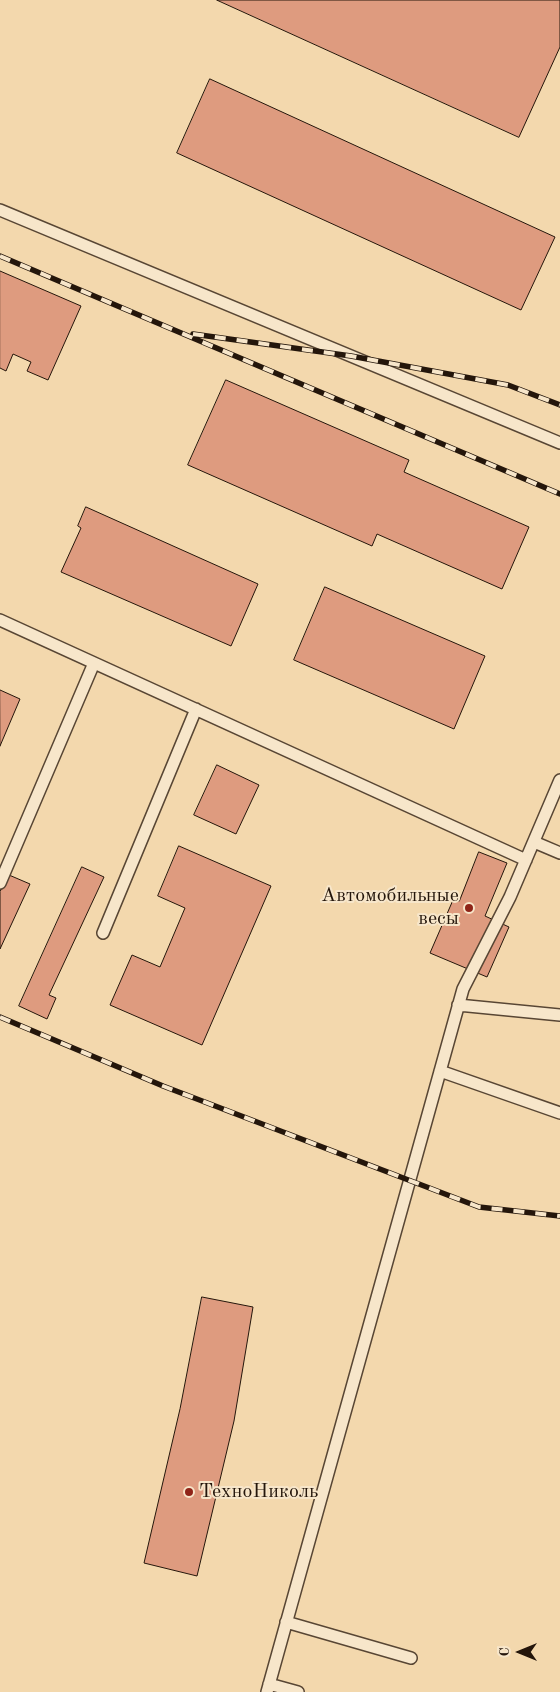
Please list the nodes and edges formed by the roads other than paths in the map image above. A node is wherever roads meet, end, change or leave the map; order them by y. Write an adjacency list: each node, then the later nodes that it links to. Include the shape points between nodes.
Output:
1 (0, 210): 2 (lane)
2 (560, 443)
3 (0, 620): 4 (lane)
4 (94, 663): 5 (lane); 10 (lane)
5 (196, 710): 9 (lane); 11 (lane)
6 (560, 780): 7 (lane)
7 (534, 842): 8 (lane); 9 (lane)
8 (560, 854)
9 (526, 860): 12 (lane)
10 (0, 883)
11 (103, 932)
12 (458, 1005): 13 (lane); 14 (lane)
13 (560, 1016)
14 (440, 1071): 15 (lane); 16 (lane)
15 (560, 1113)
16 (286, 1622): 17 (lane); 18 (lane)
17 (410, 1658)
18 (268, 1688): 19 (lane)
19 (298, 1692)

